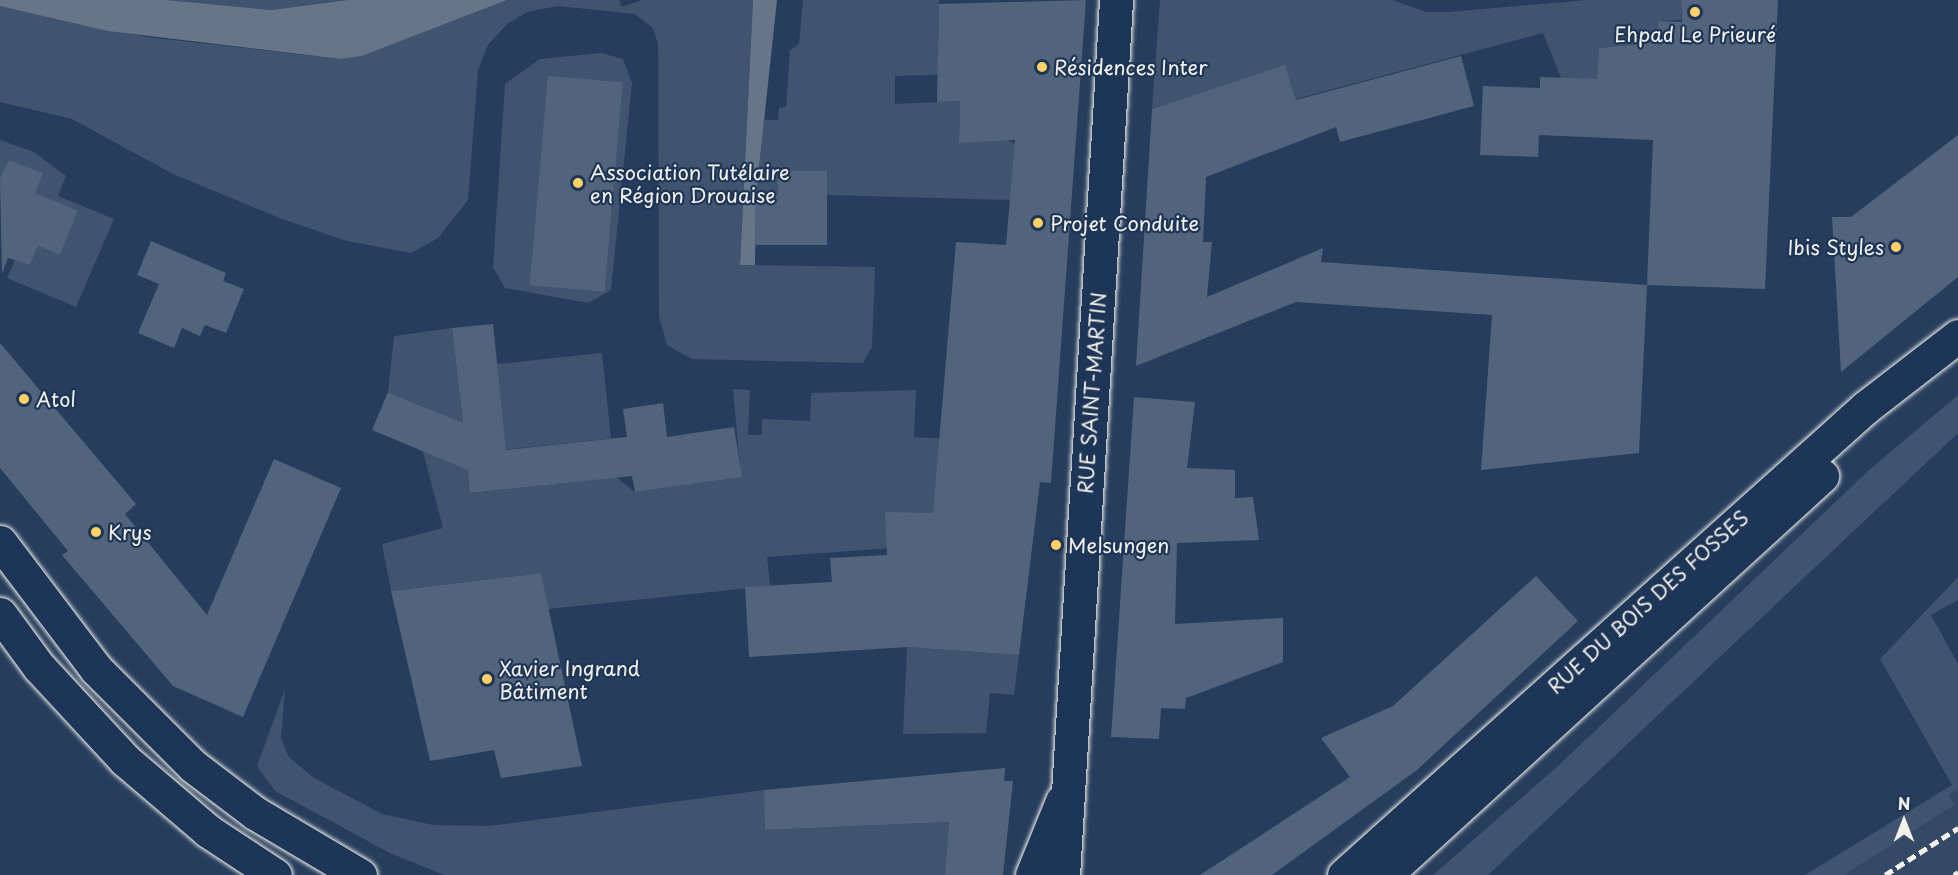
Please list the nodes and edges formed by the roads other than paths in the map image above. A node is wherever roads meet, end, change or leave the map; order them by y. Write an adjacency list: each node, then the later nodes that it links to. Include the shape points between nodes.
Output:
1 (1116, 0): 6 (main road, RUE SAINT-MARTIN)
2 (1958, 336): 11 (main road, RUE DU BOIS DES FOSSES, via 1859,414)
3 (1958, 363): 12 (main road, RUE DU BOIS DES FOSSES, via 1880,424)
4 (0, 542): 8 (main road, via 96,669 193,766 255,813)
5 (0, 614): 7 (main road, via 39,667 125,760 208,831)
6 (1068, 786): 9 (main road, RUE SAINT-MARTIN); 10 (main road, RUE SAINT-MARTIN)
7 (275, 875)
8 (360, 875)
9 (1032, 875)
10 (1063, 875)
11 (1344, 875)
12 (1385, 875)

